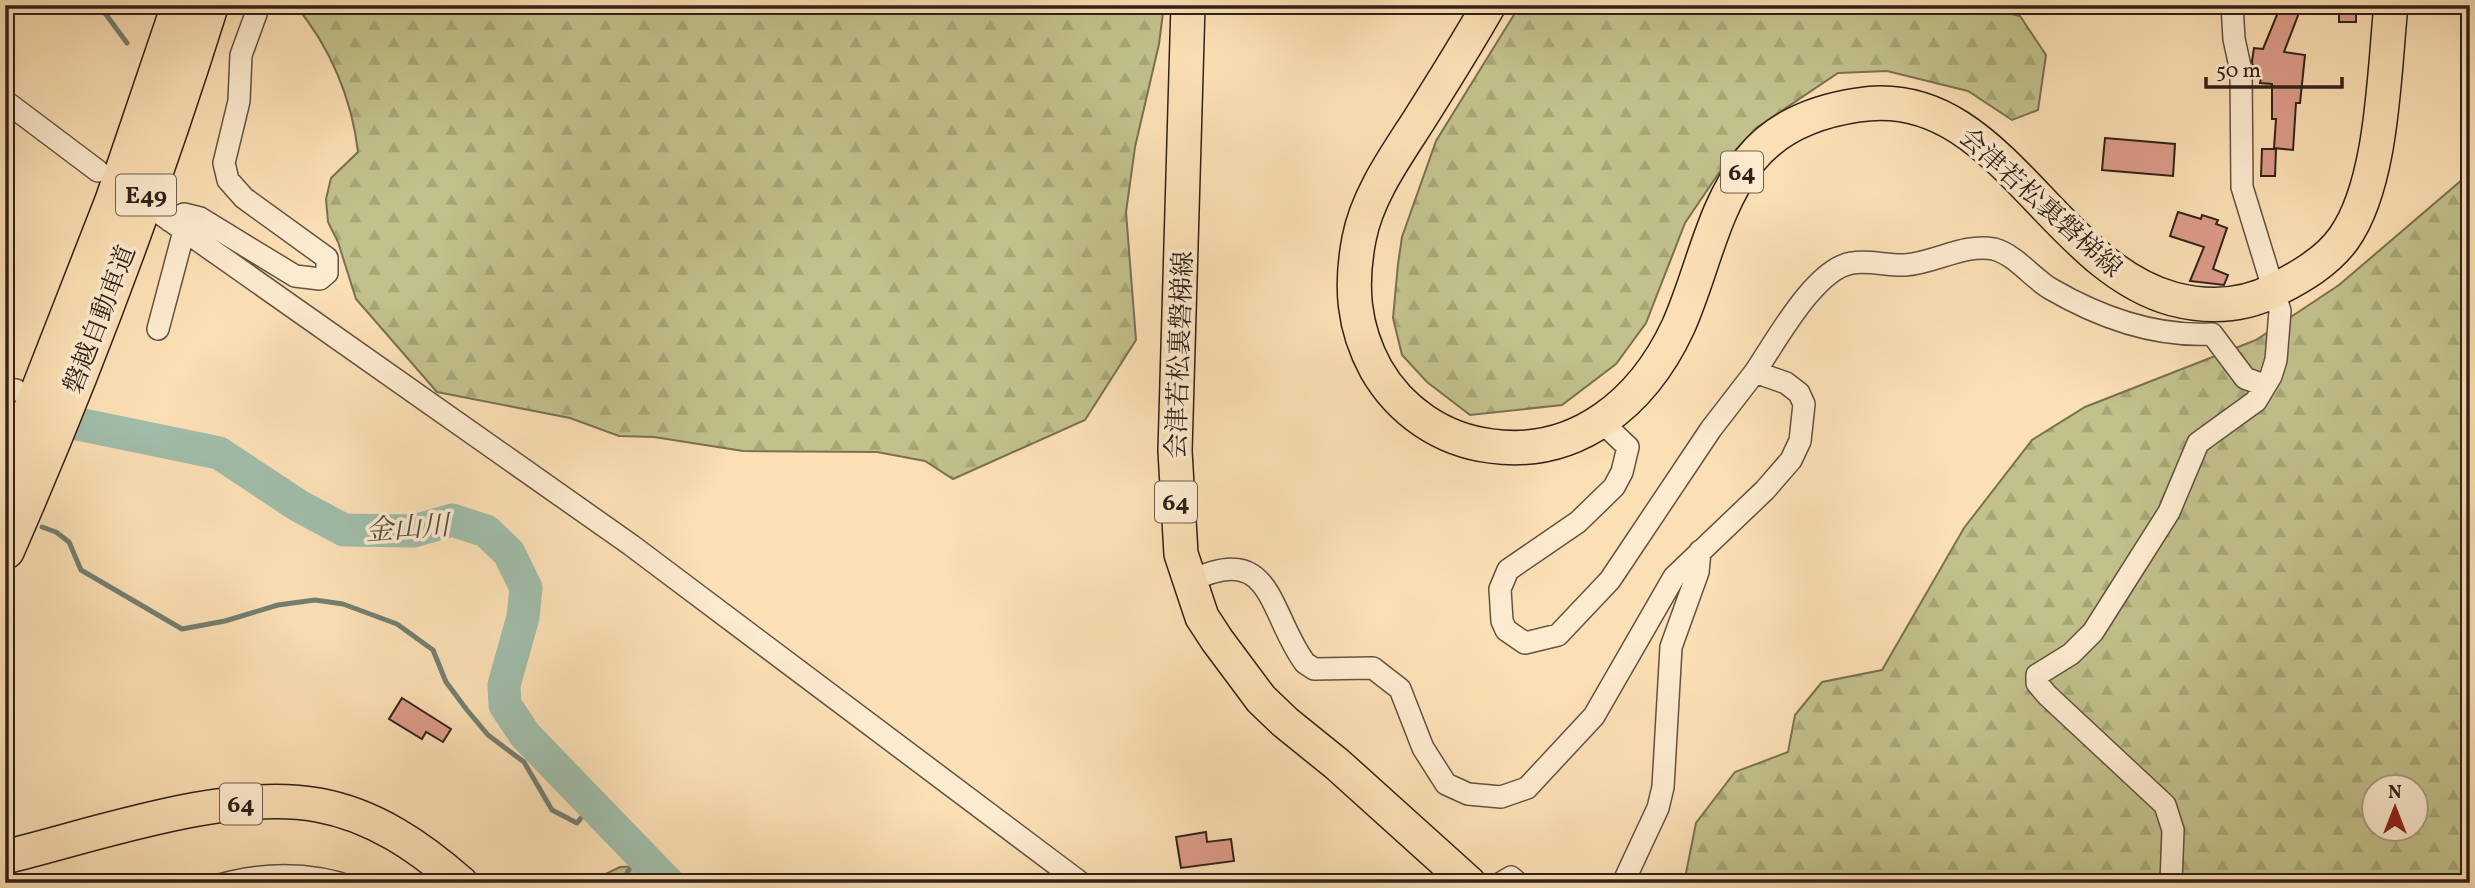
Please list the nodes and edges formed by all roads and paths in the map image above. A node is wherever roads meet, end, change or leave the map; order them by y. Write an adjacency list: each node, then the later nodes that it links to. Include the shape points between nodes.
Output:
1 (181, 5): 14 (highway, 磐越自動車道 / E49, via 114,202)
2 (209, 5): 14 (highway, 磐越自動車道 / E49, via 140,212)
3 (1188, 5): 20 (main road, 会津若松裏磐梯線 / 64, via 1175,451 1177,522)
4 (1489, 5): 16 (main road, 会津若松裏磐梯線 / 64, via 1390,165 1361,228 1354,265 1354,311 1364,346 1388,389 1416,416 1457,439 1531,448)
5 (2232, 5): 11 (street, via 2241,71 2242,187)
6 (2391, 5): 11 (main road, 会津若松裏磐梯線 / 64, via 2379,121 2365,194 2343,240 2304,275)
7 (256, 13): 10 (street, via 241,55 239,101 227,143 225,172 244,198 327,258 327,273 320,279 295,276 200,218 184,214)
8 (5, 100): 9 (street)
9 (98, 171)
10 (172, 222): 12 (street); 25 (street, via 631,545)
11 (2275, 290): 15 (street, via 2280,312 2276,360); 16 (main road, 会津若松裏磐梯線 / 64, via 2232,304 2200,306 2155,294 2113,272 2070,235 1987,147 1951,122 1913,106 1865,103 1818,112 1779,132 1752,157 1729,192 1663,354 1634,393)
12 (158, 329)
13 (1755, 372): 15 (street, via 1808,296 1836,269 1852,263 1907,265 1977,248 1995,250 2050,289 2117,320 2166,335 2213,334 2245,378); 16 (street, via 1610,580 1558,635 1525,643 1506,630 1500,589 1508,570 1578,522 1614,487 1628,447); 19 (street, via 1799,393 1804,418 1800,441 1771,483)
14 (36, 385): 17 (highway, 磐越自動車道 / E49)
15 (2263, 385): 30 (street, via 2256,401 2198,443 2169,512 2094,632 2071,654 2036,675 2047,695 2165,805 2173,830)
16 (1603, 423)
17 (20, 470): 18 (highway, 磐越自動車道 / E49)
18 (5, 550)
19 (1700, 551): 20 (street, via 1674,577 1594,716 1527,788 1502,797 1468,793 1446,784 1423,748 1401,689 1373,668 1314,669 1305,663 1264,584 1253,573 1218,570); 29 (street, via 1698,572 1671,648 1663,787)
20 (1189, 582): 26 (main road, 会津若松裏磐梯線 / 64, via 1202,617 1261,699)
21 (5, 857): 24 (main road, 64, via 210,807 289,801 322,805 387,829 420,848)
22 (208, 883): 23 (lane, via 286,869)
23 (358, 883)
24 (461, 883)
25 (1081, 883)
26 (1469, 883)
27 (1501, 883): 28 (street, via 1511,877)
28 (1518, 883)
29 (1623, 883)
30 (2171, 883)

